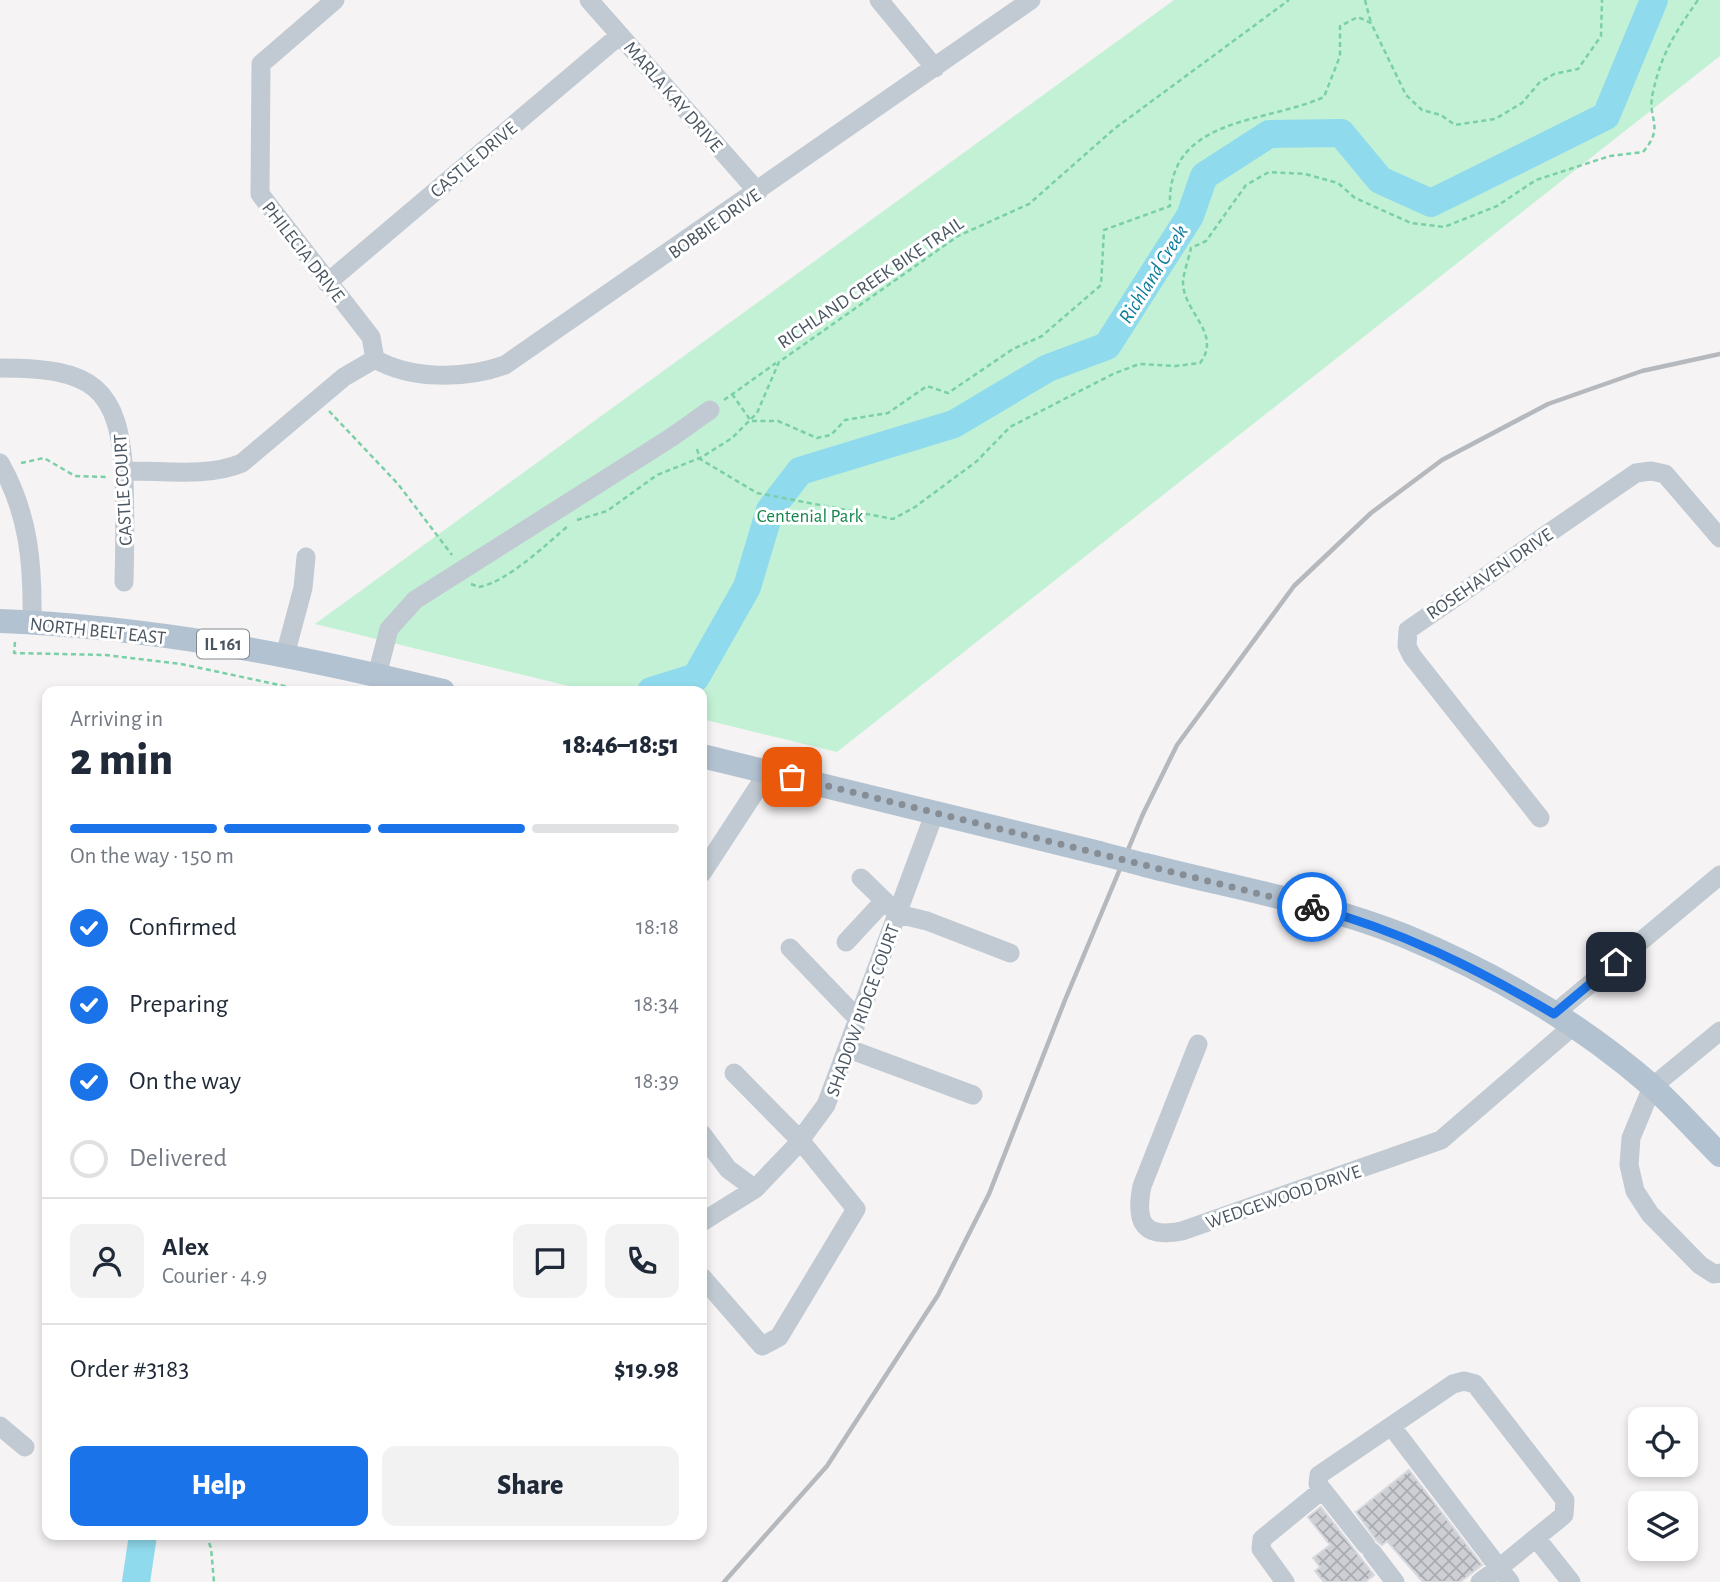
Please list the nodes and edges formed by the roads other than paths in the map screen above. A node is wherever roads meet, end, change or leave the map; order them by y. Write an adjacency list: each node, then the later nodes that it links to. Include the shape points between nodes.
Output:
1 (335, 0): 8 (street, PHILECIA DRIVE, via 261,64 260,194)
2 (589, 0): 5 (street, MARLA KAY DRIVE)
3 (879, 0): 6 (street)
4 (1031, 0): 6 (street, BOBBIE DRIVE)
5 (620, 35): 7 (street, MARLA KAY DRIVE); 8 (street, CASTLE DRIVE)
6 (935, 68): 7 (street, BOBBIE DRIVE)
7 (758, 192): 9 (street, BOBBIE DRIVE, via 505,365 471,373 402,372)
8 (327, 283): 9 (street, PHILECIA DRIVE, via 371,337)
9 (374, 359): 13 (street, via 318,398 260,450 229,468)
10 (0, 368): 13 (street, CASTLE COURT, via 69,374 97,389 117,418)
11 (710, 410): 20 (street, via 403,610 389,629)
12 (3, 467): 18 (street, via 30,544)
13 (123, 471): 16 (street, CASTLE COURT)
14 (1720, 538): 25 (street, ROSEHAVEN DRIVE, via 1665,474 1636,473 1408,630 1412,656)
15 (306, 557): 19 (street, via 303,588)
16 (124, 582)
17 (0, 621): 18 (main road, NORTH BELT EAST / IL 161)
18 (32, 622): 19 (main road, NORTH BELT EAST / IL 161)
19 (285, 655): 20 (main road, NORTH BELT EAST / IL 161)
20 (377, 675): 21 (main road, NORTH BELT EAST / IL 161)
21 (422, 686)
22 (707, 757): 23 (main road)
23 (768, 772): 24 (main road); 26 (street)
24 (934, 812): 29 (street, SHADOW RIDGE COURT); 34 (main road, bridge, via 1324,911 1403,936 1479,970)
25 (1540, 818)
26 (707, 865)
27 (1720, 875): 34 (street, WEDGEWOOD DRIVE)
28 (861, 878): 29 (street)
29 (891, 907): 30 (street); 32 (street); 33 (street, SHADOW RIDGE COURT)
30 (846, 942)
31 (790, 948): 33 (street)
32 (1010, 953)
33 (859, 1020): 37 (street, SHADOW RIDGE COURT)
34 (1564, 1020): 36 (street, WEDGEWOOD DRIVE, via 1441,1140 1164,1235 1151,1232 1138,1207 1142,1186); 39 (main road)
35 (1720, 1031): 39 (street)
36 (1198, 1044)
37 (849, 1049): 40 (street); 42 (street, SHADOW RIDGE COURT, via 826,1105)
38 (734, 1073): 42 (street)
39 (1653, 1087): 43 (main road); 46 (street, via 1631,1138 1629,1165 1635,1191 1650,1214 1700,1265)
40 (972, 1095)
41 (707, 1140): 44 (street, via 728,1169)
42 (800, 1140): 44 (street, SHADOW RIDGE COURT); 47 (street, via 856,1209 779,1337 762,1346)
43 (1720, 1155)
44 (755, 1189): 45 (street, SHADOW RIDGE COURT)
45 (707, 1219)
46 (1720, 1273)
47 (707, 1284)
48 (0, 1426): 50 (street)
49 (1391, 1427): 51 (street, via 1319,1475); 52 (street, via 1454,1384 1475,1384 1565,1500 1564,1516); 53 (street)
50 (25, 1447)
51 (1322, 1490): 54 (street, via 1262,1539 1261,1549); 55 (street)
52 (1536, 1538): 53 (street); 57 (street)
53 (1504, 1575): 56 (street)
54 (1285, 1582)
55 (1395, 1582)
56 (1480, 1582)
57 (1571, 1582)

